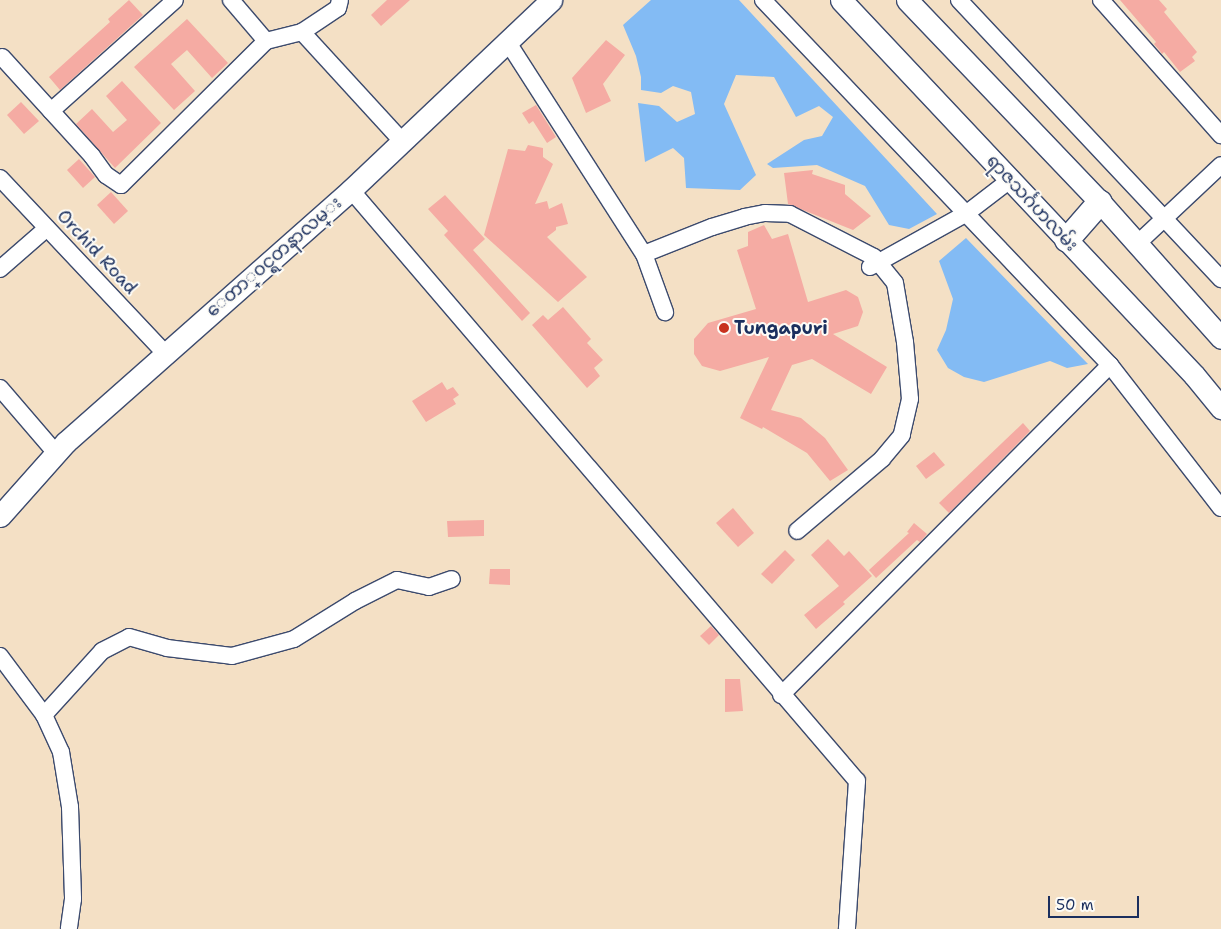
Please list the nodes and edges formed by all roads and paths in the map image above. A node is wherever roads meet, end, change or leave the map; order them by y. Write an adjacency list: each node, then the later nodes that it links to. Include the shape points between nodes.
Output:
1 (175, 0): 14 (street)
2 (231, 0): 11 (street)
3 (340, 0): 10 (street, via 338,8)
4 (551, 0): 12 (main road, ေတာ္၀င္ရတနာလမ္း)
5 (763, 0): 22 (street)
6 (841, 0): 19 (main road, ရာဇသင်္ဂဟလမ်း)
7 (906, 0): 21 (main road)
8 (959, 0): 23 (street)
9 (1101, 0): 15 (street)
10 (302, 32): 11 (street); 16 (street)
11 (266, 41): 14 (street, via 121,185 106,175)
12 (507, 42): 16 (main road, ေတာ္၀င္ရတနာလမ္း); 27 (street)
13 (2, 57): 14 (street)
14 (51, 111)
15 (1221, 135)
16 (402, 140): 20 (main road, ေတာ္၀င္ရတနာလမ္း)
17 (1221, 165): 23 (street)
18 (0, 178): 24 (street, Orchid Road)
19 (1010, 180): 22 (street); 25 (main road, ရာဇသင်္ဂဟလမ်း)
20 (351, 190): 33 (main road, ေတာ္၀င္ရတနာလမ္း); 43 (street)
21 (1100, 202): 25 (highway); 26 (main road)
22 (967, 213): 28 (street); 34 (street)
23 (1166, 219): 26 (street); 30 (street)
24 (46, 228): 29 (street); 33 (street, Orchid Road)
25 (1067, 240): 36 (main road, ရာဇသင်္ဂဟလမ်း)
26 (1137, 244): 32 (main road)
27 (644, 254): 28 (street, via 712,227 765,213 790,214 874,257); 31 (street)
28 (875, 265): 40 (street, via 895,283 905,342 910,399 902,435 882,459)
29 (0, 269)
30 (1221, 279)
31 (664, 312)
32 (1221, 338)
33 (165, 353): 37 (main road, ေတာ္၀င္ရတနာလမ္း)
34 (1110, 365): 38 (street); 43 (street)
35 (0, 388): 37 (street)
36 (1221, 408)
37 (56, 453): 39 (main road, ေတာ္၀င္ရတနာလမ္း)
38 (1221, 508)
39 (0, 516)
40 (797, 531)
41 (452, 579): 44 (street, via 429,587 397,580 294,639 232,656 167,648 129,637 102,650)
42 (0, 656): 44 (street)
43 (781, 695): 46 (street, via 857,781)
44 (44, 716): 45 (street, via 61,752 70,807 73,899)
45 (69, 929)
46 (847, 929)

